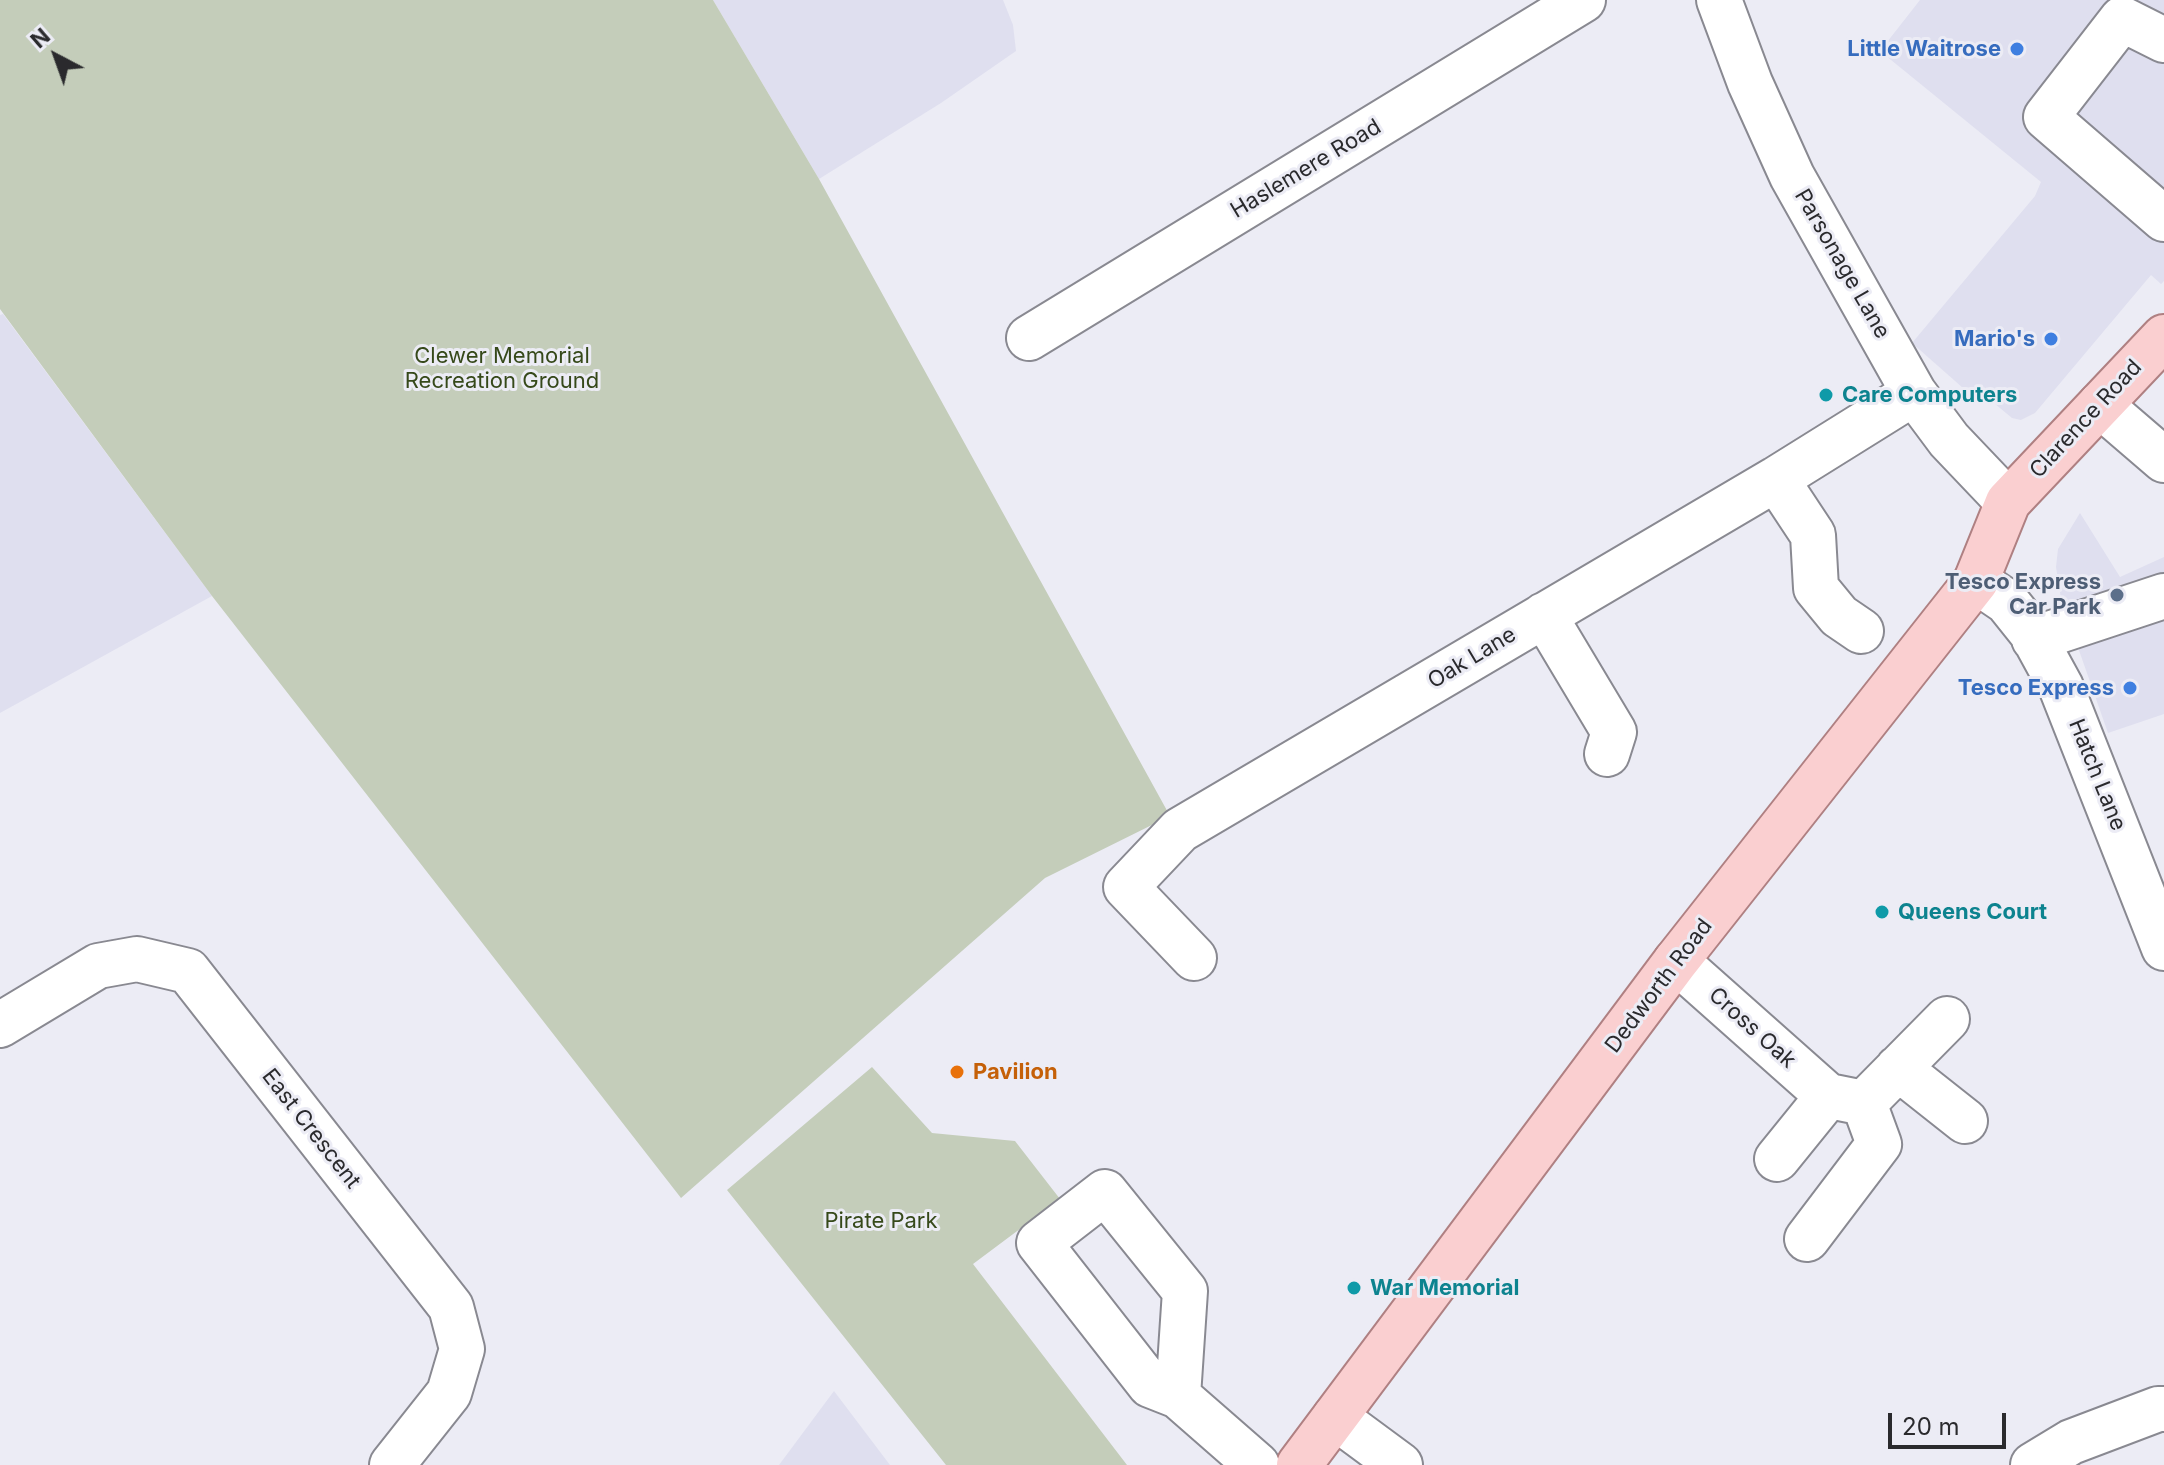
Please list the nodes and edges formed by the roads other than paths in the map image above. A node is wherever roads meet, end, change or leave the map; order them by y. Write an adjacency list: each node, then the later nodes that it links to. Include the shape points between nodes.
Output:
1 (1583, 0): 6 (street, Haslemere Road)
2 (1719, 0): 7 (street, Parsonage Lane, via 1792,176)
3 (2164, 40): 4 (street, via 2122,19 2046,117)
4 (2164, 219)
5 (2164, 337): 8 (main road, Clarence Road)
6 (1029, 338)
7 (1914, 393): 10 (street, Oak Lane); 11 (street, Parsonage Lane, via 1949,440)
8 (2100, 405): 9 (street); 11 (main road, Clarence Road)
9 (2164, 460)
10 (1776, 479): 14 (street, Oak Lane); 15 (street, via 1813,535 1816,588 1839,616)
11 (2008, 502): 12 (main road, Dedworth Road)
12 (1976, 581): 16 (street, Hatch Lane, via 2007,602); 21 (main road, Dedworth Road)
13 (2164, 596): 16 (street)
14 (1544, 615): 17 (street, via 1614,732); 20 (street, Oak Lane, via 1180,830 1126,887)
15 (1861, 631)
16 (2034, 639): 18 (street, Hatch Lane)
17 (1607, 754)
18 (2151, 870): 19 (street, Hatch Lane)
19 (2164, 948)
20 (1194, 958)
21 (1676, 961): 25 (street, Cross Oak); 31 (main road, Dedworth Road)
22 (1947, 1019): 24 (street)
23 (0, 1025): 32 (street, East Crescent, via 98,966 137,959 188,971 451,1307 462,1349 449,1393)
24 (1898, 1068): 25 (street); 26 (street)
25 (1846, 1099): 27 (street); 28 (street, via 1879,1144)
26 (1965, 1121)
27 (1777, 1159)
28 (1807, 1239)
29 (1178, 1396): 33 (street)
30 (2164, 1409): 36 (street, via 2071,1442)
31 (1335, 1417): 34 (main road, Dedworth Road); 35 (street)
32 (392, 1465)
33 (1257, 1465)
34 (1299, 1465)
35 (1400, 1465)
36 (2033, 1465)

